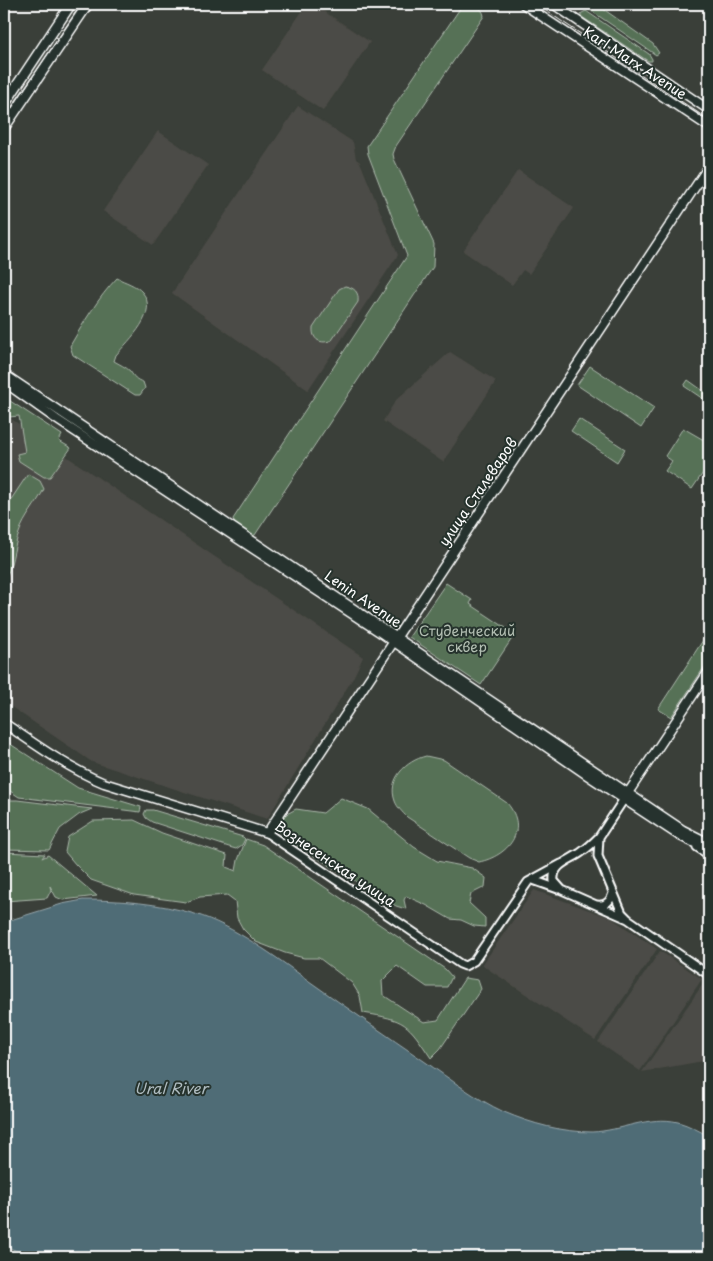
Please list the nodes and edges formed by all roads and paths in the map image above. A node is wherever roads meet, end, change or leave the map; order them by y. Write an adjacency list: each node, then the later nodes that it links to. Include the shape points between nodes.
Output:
1 (71, 4): 5 (main road)
2 (88, 4): 8 (main road)
3 (523, 4): 7 (main road, Karl Marx Avenue)
4 (553, 4): 6 (main road, Karl Marx Avenue)
5 (4, 105)
6 (709, 110)
7 (709, 127)
8 (4, 128)
9 (709, 166): 12 (main road, улица Сталеваров)
10 (4, 374): 12 (main road, Lenin Avenue)
11 (4, 382): 12 (main road, Lenin Avenue)
12 (394, 639): 15 (main road, Lenin Avenue); 16 (main road, улица Сталеваров)
13 (709, 671): 15 (main road)
14 (4, 723): 16 (main road, Вознесенская улица, via 56,758 104,783)
15 (626, 796): 17 (main road, Lenin Avenue); 18 (street); 19 (main road, Lenin Avenue)
16 (267, 832): 25 (street, Вознесенская улица, via 465,966 474,961)
17 (678, 835): 20 (main road, Lenin Avenue); 22 (street)
18 (599, 838): 21 (street); 23 (street)
19 (709, 843)
20 (709, 850)
21 (582, 852): 23 (street); 24 (street)
22 (709, 855)
23 (598, 856): 27 (street)
24 (560, 864): 25 (street); 26 (street, via 553,876)
25 (531, 881): 26 (street)
26 (562, 890): 28 (street)
27 (613, 893): 28 (street, via 604,904); 29 (street)
28 (595, 905): 29 (street)
29 (628, 919): 30 (street)
30 (709, 975)

